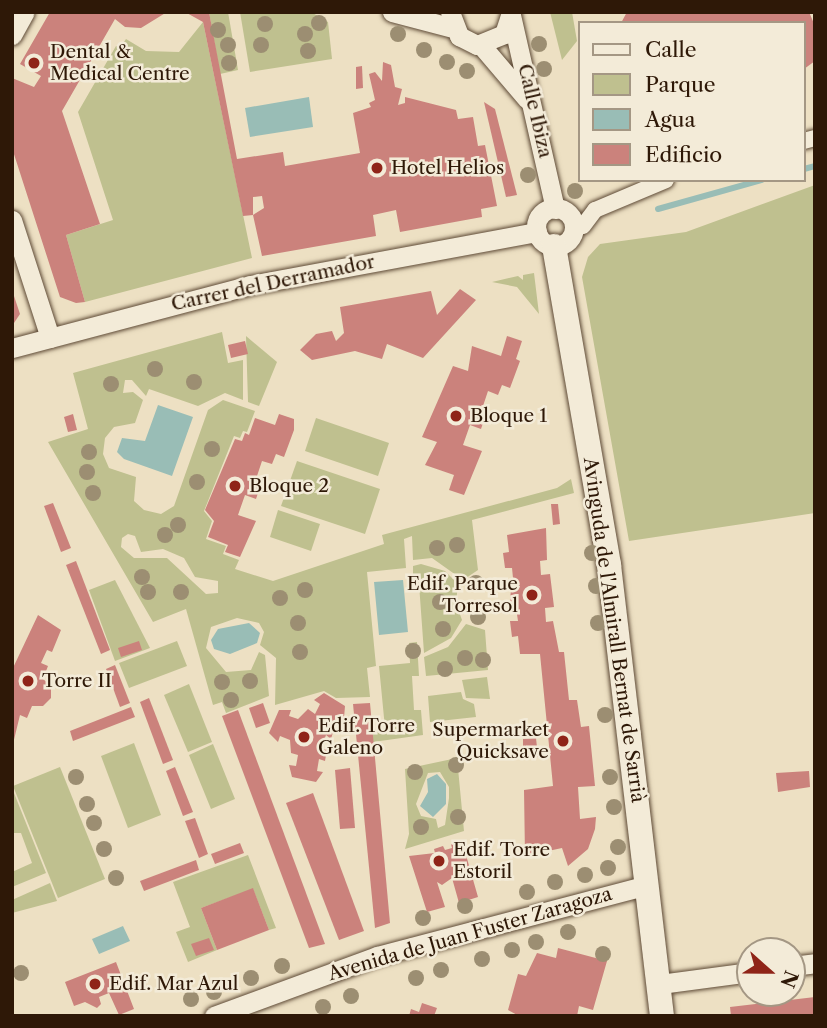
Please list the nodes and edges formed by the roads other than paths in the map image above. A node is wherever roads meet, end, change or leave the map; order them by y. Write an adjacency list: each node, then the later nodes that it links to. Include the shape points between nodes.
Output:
1 (25, 12): 5 (street)
2 (392, 12): 4 (street)
3 (511, 14): 6 (street, via 504,34); 7 (street, Calle Ibiza)
4 (451, 20): 6 (street, via 467,42)
5 (12, 34)
6 (481, 45): 7 (street)
7 (532, 105): 9 (street, Calle Ibiza)
8 (661, 182): 11 (street, via 595,210)
9 (555, 209): 12 (street, via 540,216); 12 (street, via 572,217 574,233 565,245)
10 (12, 220): 13 (street)
11 (583, 226)
12 (545, 239): 13 (street, Carrer del Derramador, via 250,285); 15 (street, Avinguda de l'Almirall Bernat de Sarrià, via 609,565)
13 (50, 338): 14 (street, Carrer del Derramador)
14 (12, 348)
15 (648, 885): 17 (street, Avinguda de l'Almirall Bernat de Sarrià); 18 (street, Avenida de Juan Fuster Zaragoza, via 377,956)
16 (736, 974): 17 (street)
17 (660, 984): 19 (street, Avinguda de l'Almirall Bernat de Sarrià)
18 (214, 1016)
19 (662, 1016)

